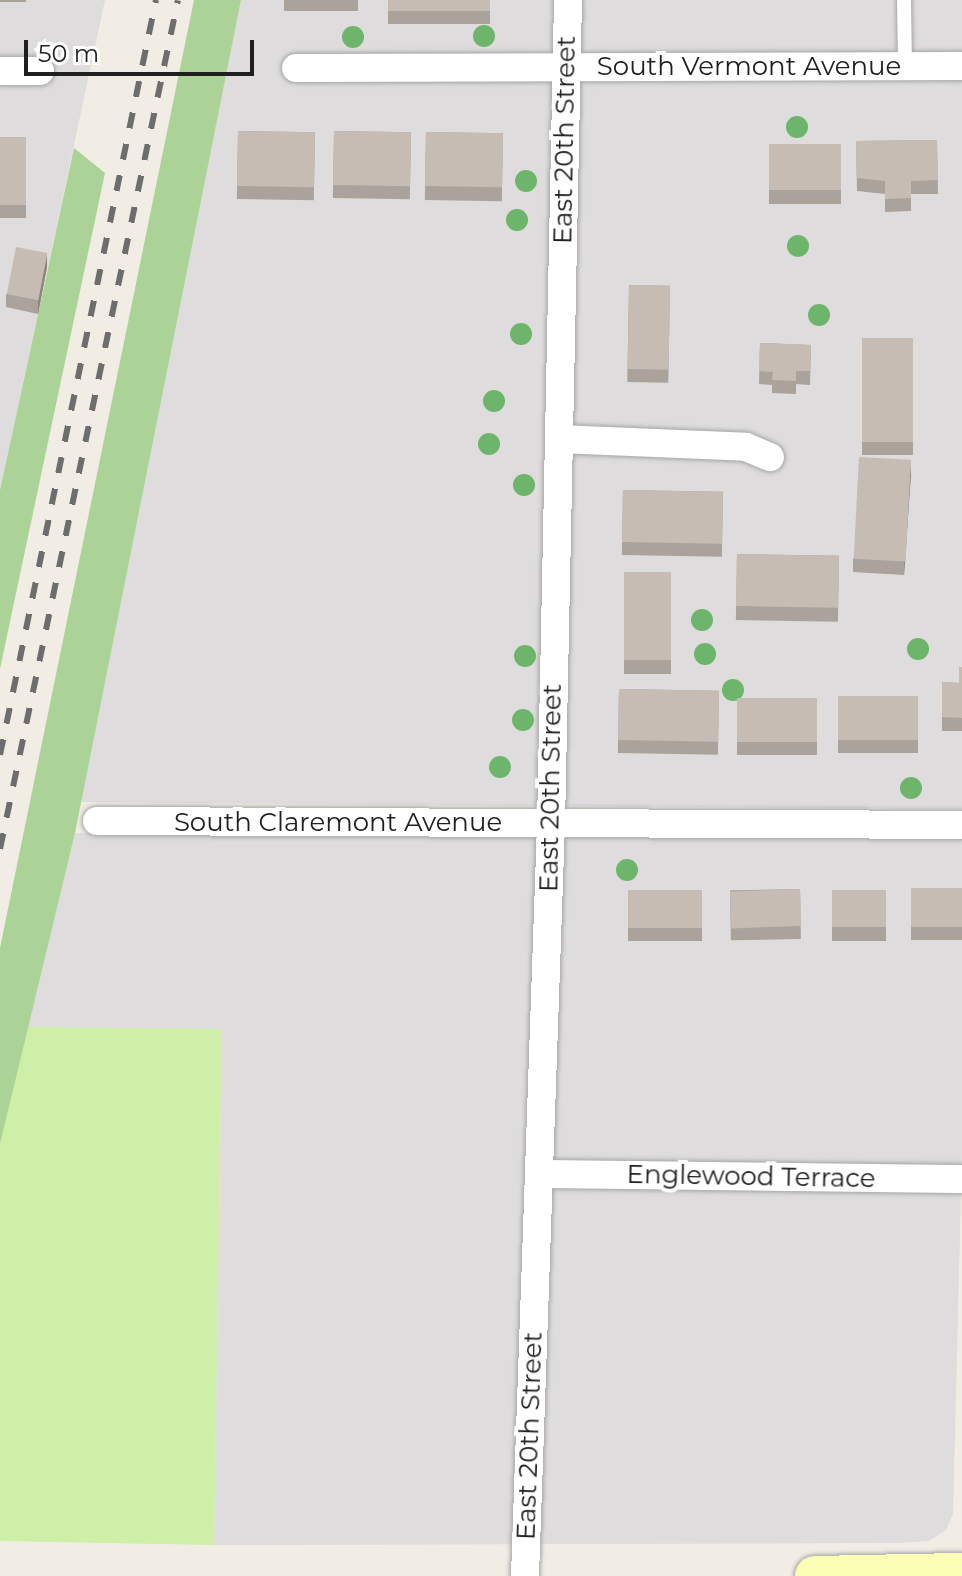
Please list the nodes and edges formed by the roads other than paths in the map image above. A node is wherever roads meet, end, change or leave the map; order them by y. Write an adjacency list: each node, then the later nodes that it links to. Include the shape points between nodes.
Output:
1 (568, 0): 6 (street, East 20th Street)
2 (904, 0): 4 (lane)
3 (962, 66): 4 (street, South Vermont Avenue)
4 (905, 67): 6 (street, South Vermont Avenue)
5 (296, 68): 6 (street, South Vermont Avenue)
6 (567, 68): 9 (street, East 20th Street)
7 (0, 71): 8 (street)
8 (40, 71)
9 (559, 439): 10 (street, via 746,447); 12 (street, East 20th Street)
10 (770, 457)
11 (97, 821): 12 (street, South Claremont Avenue)
12 (551, 825): 13 (street, South Claremont Avenue); 14 (street, East 20th Street)
13 (962, 825)
14 (539, 1174): 15 (street, Englewood Terrace); 17 (street, East 20th Street)
15 (962, 1179)
16 (962, 1573): 18 (main road)
17 (525, 1576)
18 (815, 1576)

